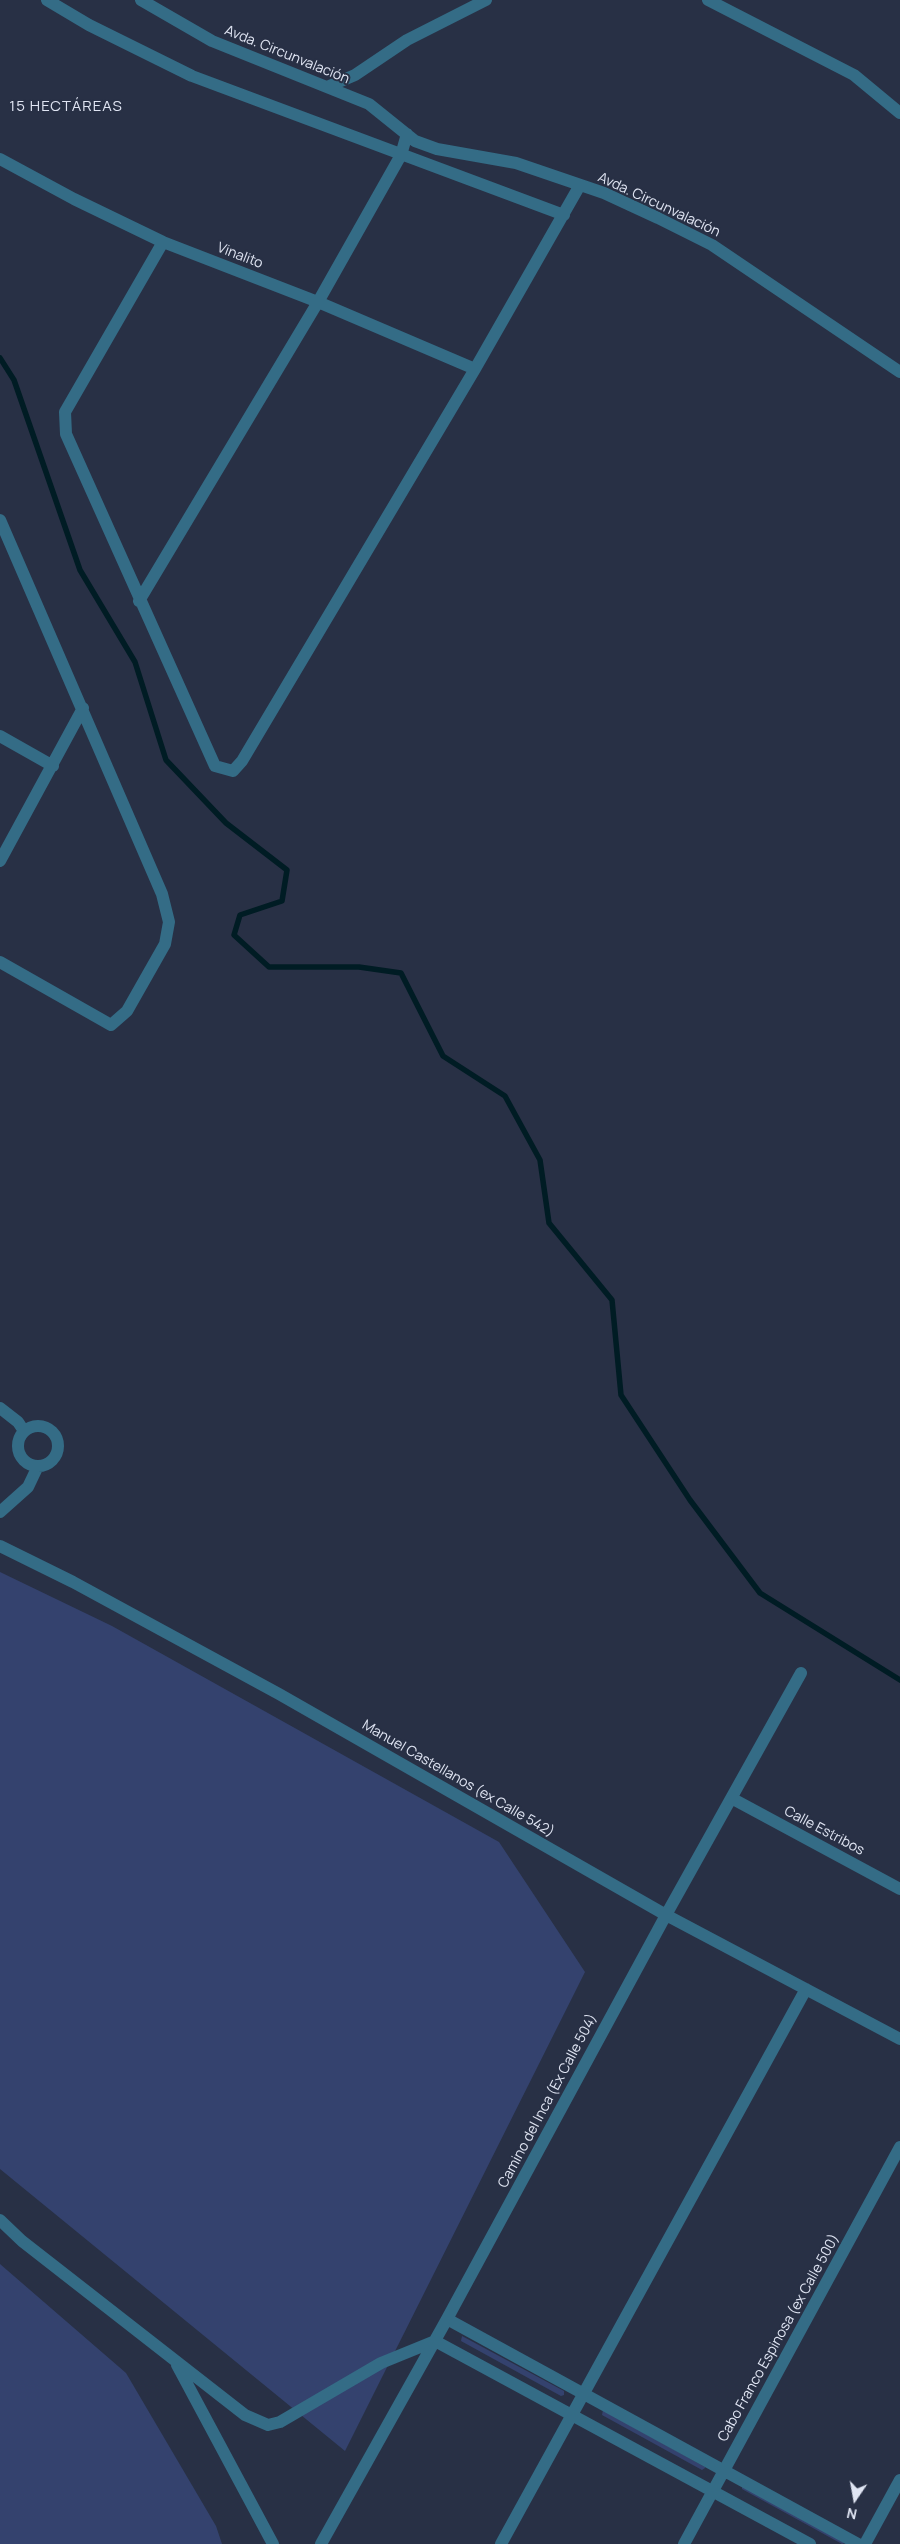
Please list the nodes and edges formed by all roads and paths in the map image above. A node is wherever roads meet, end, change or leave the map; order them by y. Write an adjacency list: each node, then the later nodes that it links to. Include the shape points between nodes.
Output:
1 (47, 0): 8 (street, via 89,25 192,76)
2 (140, 0): 5 (street, Avda. Circunvalación, via 212,41)
3 (486, 0): 5 (street, via 407,40 355,75)
4 (708, 0): 6 (street, via 854,75)
5 (326, 87): 7 (street, Avda. Circunvalación, via 368,104)
6 (900, 113)
7 (407, 134): 8 (street); 10 (street, Avda. Circunvalación, via 415,141 437,149 516,163)
8 (400, 155): 11 (street); 13 (street)
9 (0, 159): 12 (street, Vinalito)
10 (580, 185): 11 (street); 15 (street, Avda. Circunvalación, via 712,244)
11 (564, 215): 14 (street)
12 (163, 242): 13 (street, Vinalito); 17 (street, via 65,412 66,434)
13 (318, 302): 14 (street, Vinalito); 17 (street)
14 (474, 369): 17 (street, via 242,761 233,771 215,766)
15 (900, 372)
16 (0, 520): 18 (street)
17 (139, 601)
18 (83, 708): 20 (street); 22 (street, via 162,894 169,922 165,944 127,1011 111,1025)
19 (0, 736): 20 (street)
20 (53, 766): 21 (street)
21 (0, 861)
22 (0, 962)
23 (0, 1408): 24 (street)
24 (24, 1431): 25 (street, via 18,1443 21,1457); 25 (street, via 43,1427 57,1439 55,1457 51,1462)
25 (38, 1466): 26 (street, via 28,1487)
26 (0, 1512)
27 (0, 1546): 31 (street, Manuel Castellanos (ex Calle 542), via 279,1694)
28 (801, 1672): 29 (street, Camino del Inca (Ex Calle 504))
29 (733, 1798): 30 (street, Calle Estribos); 31 (street, Camino del Inca (Ex Calle 504))
30 (900, 1889)
31 (666, 1915): 32 (street, Manuel Castellanos (ex Calle 542)); 36 (street, Camino del Inca (Ex Calle 504))
32 (806, 1989): 33 (street, Manuel Castellanos (ex Calle 542)); 39 (street)
33 (900, 2039)
34 (900, 2147): 41 (street, Cabo Franco Espinosa (ex Calle 500))
35 (0, 2220): 38 (street, via 22,2241)
36 (447, 2319): 37 (street, Camino del Inca (Ex Calle 504)); 39 (street)
37 (435, 2341): 38 (street, via 381,2363 280,2422 268,2425 245,2415); 40 (street); 45 (street, Camino del Inca (Ex Calle 504))
38 (174, 2360): 44 (street)
39 (584, 2394): 40 (street); 41 (street)
40 (572, 2414): 43 (street); 46 (street)
41 (724, 2470): 43 (street, Cabo Franco Espinosa (ex Calle 500)); 49 (street)
42 (900, 2480): 50 (street)
43 (713, 2491): 47 (street, Cabo Franco Espinosa (ex Calle 500)); 48 (street)
44 (272, 2544)
45 (322, 2544)
46 (501, 2544)
47 (684, 2544)
48 (810, 2544)
49 (858, 2544)
50 (865, 2544)

